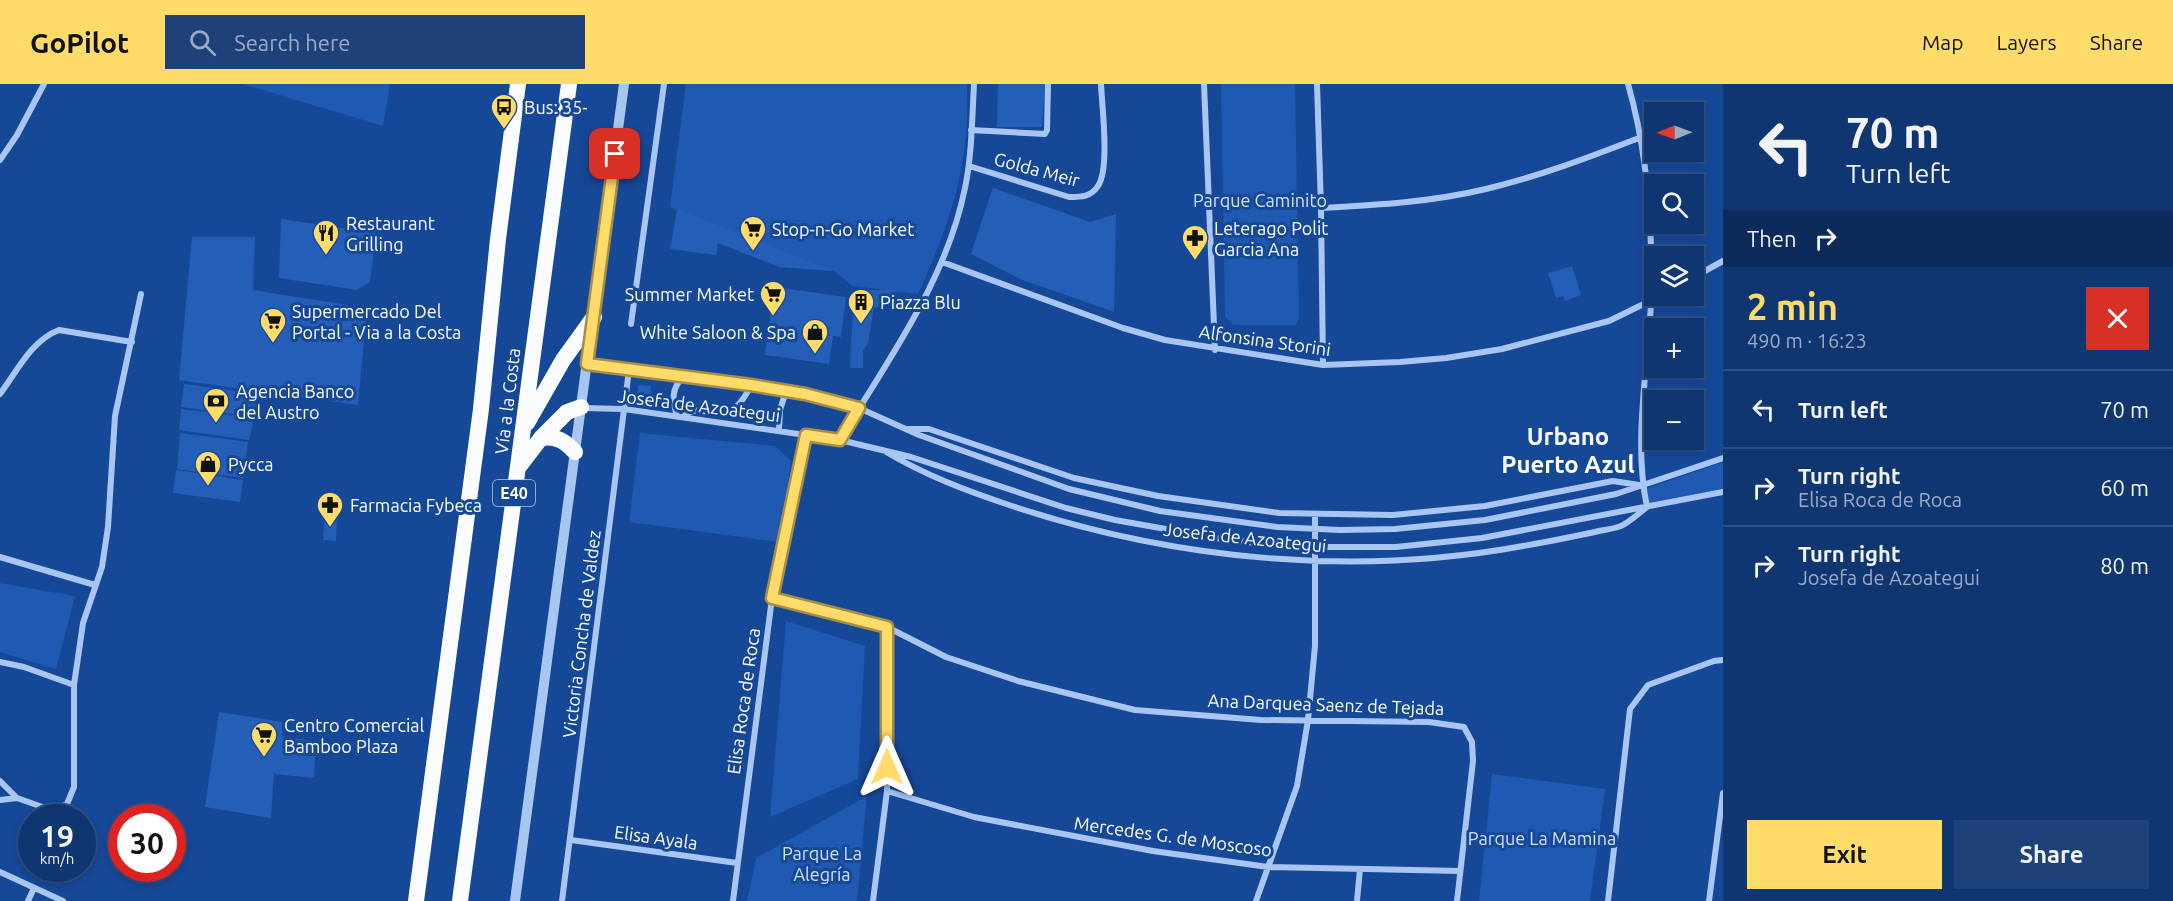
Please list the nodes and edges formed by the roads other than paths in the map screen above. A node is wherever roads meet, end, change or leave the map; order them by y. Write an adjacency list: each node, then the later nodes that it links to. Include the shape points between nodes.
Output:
1 (44, 84): 14 (street)
2 (518, 84): 78 (highway, Vía a la Costa / E40, via 481,409)
3 (569, 84): 41 (highway, Vía a la Costa / E40)
4 (624, 84): 24 (street)
5 (664, 84): 25 (street)
6 (974, 84): 12 (street)
7 (1048, 84): 12 (street, via 1045,134)
8 (1101, 84): 15 (street, Golda Meir, via 1105,165 1098,187 1089,195 1070,197)
9 (1204, 84): 27 (street)
10 (1317, 84): 16 (street)
11 (1628, 84): 13 (street)
12 (971, 130): 15 (street)
13 (1639, 138): 16 (street, via 1563,168 1484,190 1403,203); 17 (street, via 1649,199)
14 (0, 160)
15 (969, 166): 19 (street)
16 (1321, 208): 29 (street)
17 (1650, 246)
18 (1723, 261): 20 (street)
19 (942, 262): 27 (street, Alfonsina Storini, via 1123,328); 36 (street, via 886,367)
20 (1704, 271)
21 (141, 294): 26 (street)
22 (1644, 304): 29 (street, Alfonsina Storini, via 1609,321 1502,349 1411,361)
23 (1651, 306): 49 (street)
24 (594, 317): 28 (street); 41 (highway, via 563,360)
25 (631, 324)
26 (132, 342): 34 (street, via 58,330 38,343); 57 (street, via 115,416 108,527)
27 (1215, 350): 29 (street, Alfonsina Storini)
28 (587, 364): 30 (street, Josefa de Azoategui); 35 (street)
29 (1323, 365)
30 (629, 370): 31 (street, Josefa de Azoategui); 37 (street, Victoria Concha de Valdez)
31 (684, 376): 32 (street, Josefa de Azoategui); 38 (street, via 674,393)
32 (751, 385): 33 (street, Josefa de Azoategui); 38 (street, via 731,412 694,411)
33 (786, 391): 36 (street, Josefa de Azoategui); 40 (street)
34 (0, 394)
35 (581, 407): 37 (street, Josefa de Azoategui); 43 (highway, via 567,412); 46 (street)
36 (859, 408): 39 (street, Josefa de Azoategui); 44 (street)
37 (624, 409): 38 (street, Josefa de Azoategui); 69 (street, Victoria Concha de Valdez)
38 (680, 416): 40 (street, Josefa de Azoategui)
39 (904, 429): 52 (street, Josefa de Azoategui, via 929,429 1074,478 1158,496); 53 (street, Josefa de Azoategui, via 1069,489 1160,512)
40 (779, 430): 42 (street, Josefa de Azoategui)
41 (522, 431): 48 (highway, Vía a la Costa / E40)
42 (806, 435): 44 (street, Josefa de Azoategui); 58 (street, Elisa Roca de Roca)
43 (541, 438): 46 (highway, via 555,437); 48 (highway)
44 (840, 440): 45 (street, Josefa de Azoategui)
45 (883, 450): 54 (street, Josefa de Azoategui, via 1115,520 1222,539); 56 (street, Josefa de Azoategui, via 910,467 962,489 1065,524 1182,547)
46 (575, 452): 80 (street)
47 (1723, 458): 49 (street, Josefa de Azoategui)
48 (518, 469): 79 (highway, Vía a la Costa / E40)
49 (1643, 486): 51 (street); 52 (street, Josefa de Azoategui, via 1612,481 1485,506 1393,515); 53 (street, Josefa de Azoategui, via 1485,520 1395,529)
50 (1723, 492): 51 (street, Josefa de Azoategui)
51 (1647, 507): 54 (street, Josefa de Azoategui, via 1482,538 1396,547); 56 (street, Josefa de Azoategui, via 1622,526 1493,552 1398,561)
52 (1315, 514): 53 (street)
53 (1314, 529): 54 (street)
54 (1314, 547): 56 (street)
55 (0, 557): 57 (street)
56 (1314, 562): 63 (street, via 1314,646)
57 (95, 585): 62 (street, via 83,623)
58 (772, 598): 59 (street, Ana Darquea Saenz de Tejada); 70 (street, Elisa Roca de Roca)
59 (887, 627): 63 (street, Ana Darquea Saenz de Tejada, via 957,660 1018,681 1135,710); 65 (street)
60 (1723, 660): 87 (street, via 1648,686 1630,709)
61 (0, 662): 62 (street)
62 (74, 685): 67 (street, via 74,787 67,804 51,810)
63 (1308, 720): 71 (street, via 1297,786); 73 (street, Ana Darquea Saenz de Tejada, via 1429,722 1464,727 1472,742 1473,761)
64 (0, 781): 67 (street)
65 (887, 790): 71 (street, Mercedes G. de Moscoso, via 974,817 1057,834); 83 (street)
66 (1723, 794): 88 (street)
67 (17, 798): 68 (street)
68 (0, 800)
69 (571, 840): 70 (street, Elisa Ayala); 81 (street, Victoria Concha de Valdez)
70 (737, 863): 82 (street, Elisa Roca de Roca)
71 (1268, 867): 72 (street, Mercedes G. de Moscoso); 84 (street)
72 (1360, 869): 73 (street, Mercedes G. de Moscoso); 85 (street)
73 (1460, 871): 86 (street)
74 (0, 872): 75 (street)
75 (34, 888): 76 (street); 77 (street)
76 (28, 901)
77 (63, 901)
78 (416, 901)
79 (460, 901)
80 (515, 901)
81 (562, 901)
82 (733, 901)
83 (873, 901)
84 (1256, 901)
85 (1357, 901)
86 (1457, 901)
87 (1608, 901)
88 (1709, 901)

